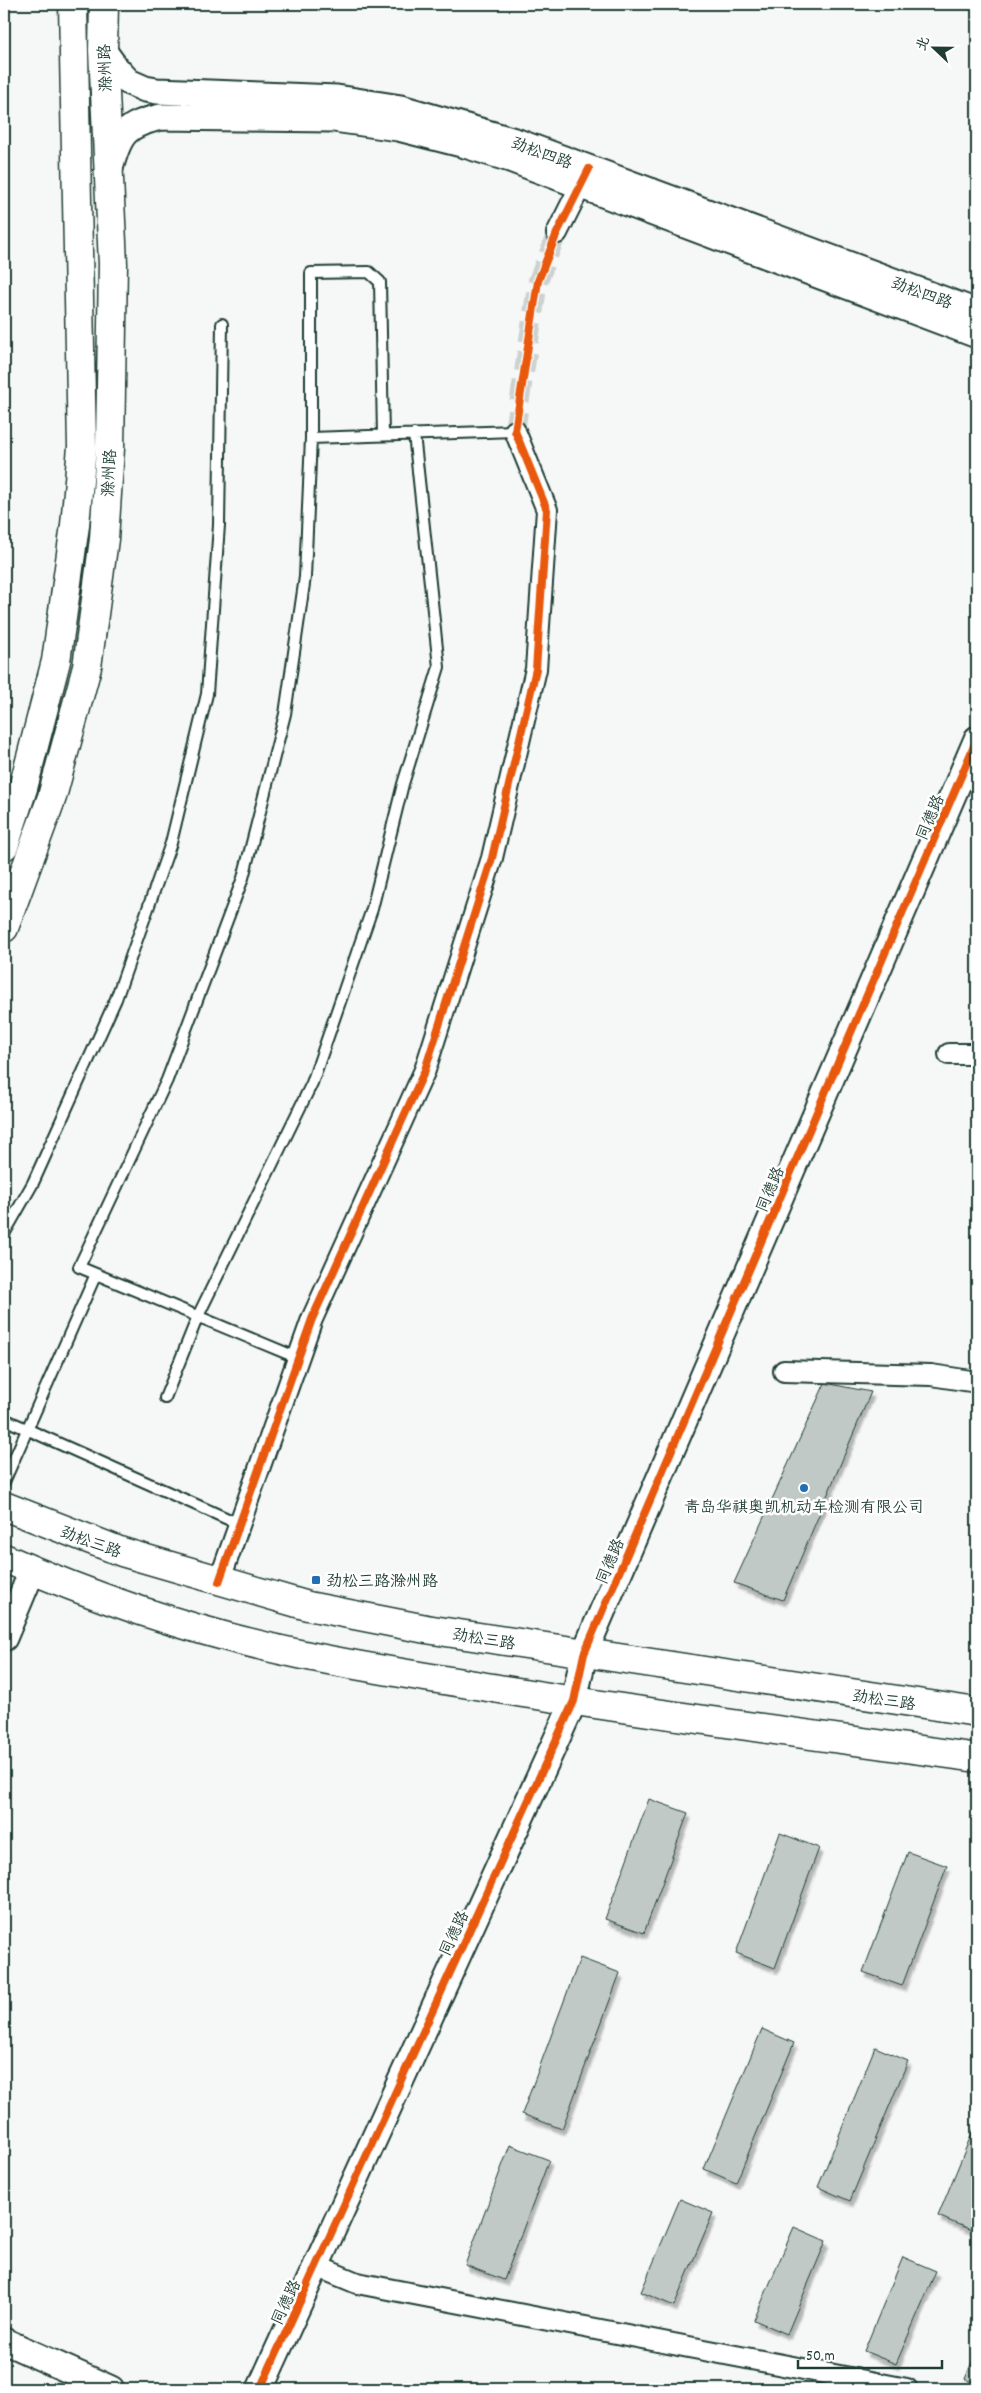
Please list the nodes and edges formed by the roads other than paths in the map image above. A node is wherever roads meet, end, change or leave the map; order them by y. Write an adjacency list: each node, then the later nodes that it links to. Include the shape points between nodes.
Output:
1 (73, 4): 17 (main road, 滁州路, via 82,447 56,662 23,788)
2 (104, 4): 3 (main road, 滁州路)
3 (103, 50): 4 (street, 劲松四路, via 129,82); 6 (main road, 滁州路)
4 (157, 91): 5 (street, via 150,96 147,107 153,115); 7 (street, 劲松四路, via 337,98 401,108 518,142)
5 (161, 117): 6 (street, via 139,122 122,135 116,144); 7 (street, via 334,119 398,128)
6 (109, 174): 18 (main road, 滁州路, via 113,264 110,448 104,538 90,653 52,797)
7 (586, 177): 8 (street); 9 (street, 劲松四路); 11 (street)
8 (558, 232)
9 (977, 312)
10 (222, 324): 21 (lane, via 220,525 207,694 170,843 116,999 33,1183)
11 (977, 335)
12 (515, 431): 13 (lane); 24 (street, via 547,510 536,669 492,858 425,1070 312,1319)
13 (414, 434): 14 (lane); 23 (lane, via 439,666 403,784 372,909 312,1082)
14 (383, 435): 15 (lane); 15 (lane, via 380,282 369,272 311,273)
15 (311, 438): 22 (lane, via 304,577 285,714 243,878 167,1080 79,1266)
16 (977, 739): 37 (street, 同德路)
17 (4, 846)
18 (4, 928)
19 (949, 1054): 20 (street)
20 (977, 1054)
21 (4, 1234)
22 (96, 1274): 23 (lane); 29 (lane)
23 (198, 1316): 24 (lane); 27 (lane)
24 (298, 1358): 32 (street)
25 (784, 1371): 26 (street, via 931,1375)
26 (977, 1382)
27 (165, 1398)
28 (4, 1419): 29 (lane)
29 (27, 1429): 30 (lane); 32 (lane)
30 (4, 1482)
31 (4, 1506): 35 (main road, 劲松三路, via 122,1552)
32 (239, 1524): 35 (street)
33 (4, 1558): 34 (main road)
34 (32, 1571): 36 (street); 38 (main road, via 164,1617 298,1654)
35 (219, 1582): 37 (main road, 劲松三路, via 308,1606)
36 (4, 1638)
37 (584, 1654): 38 (street, 同德路); 39 (main road, 劲松三路)
38 (574, 1701): 40 (main road); 41 (street, 同德路)
39 (977, 1712)
40 (977, 1758)
41 (316, 2266): 44 (street, 同德路); 45 (street, via 357,2283)
42 (4, 2341): 43 (street)
43 (111, 2389)
44 (260, 2389)
45 (908, 2389)

